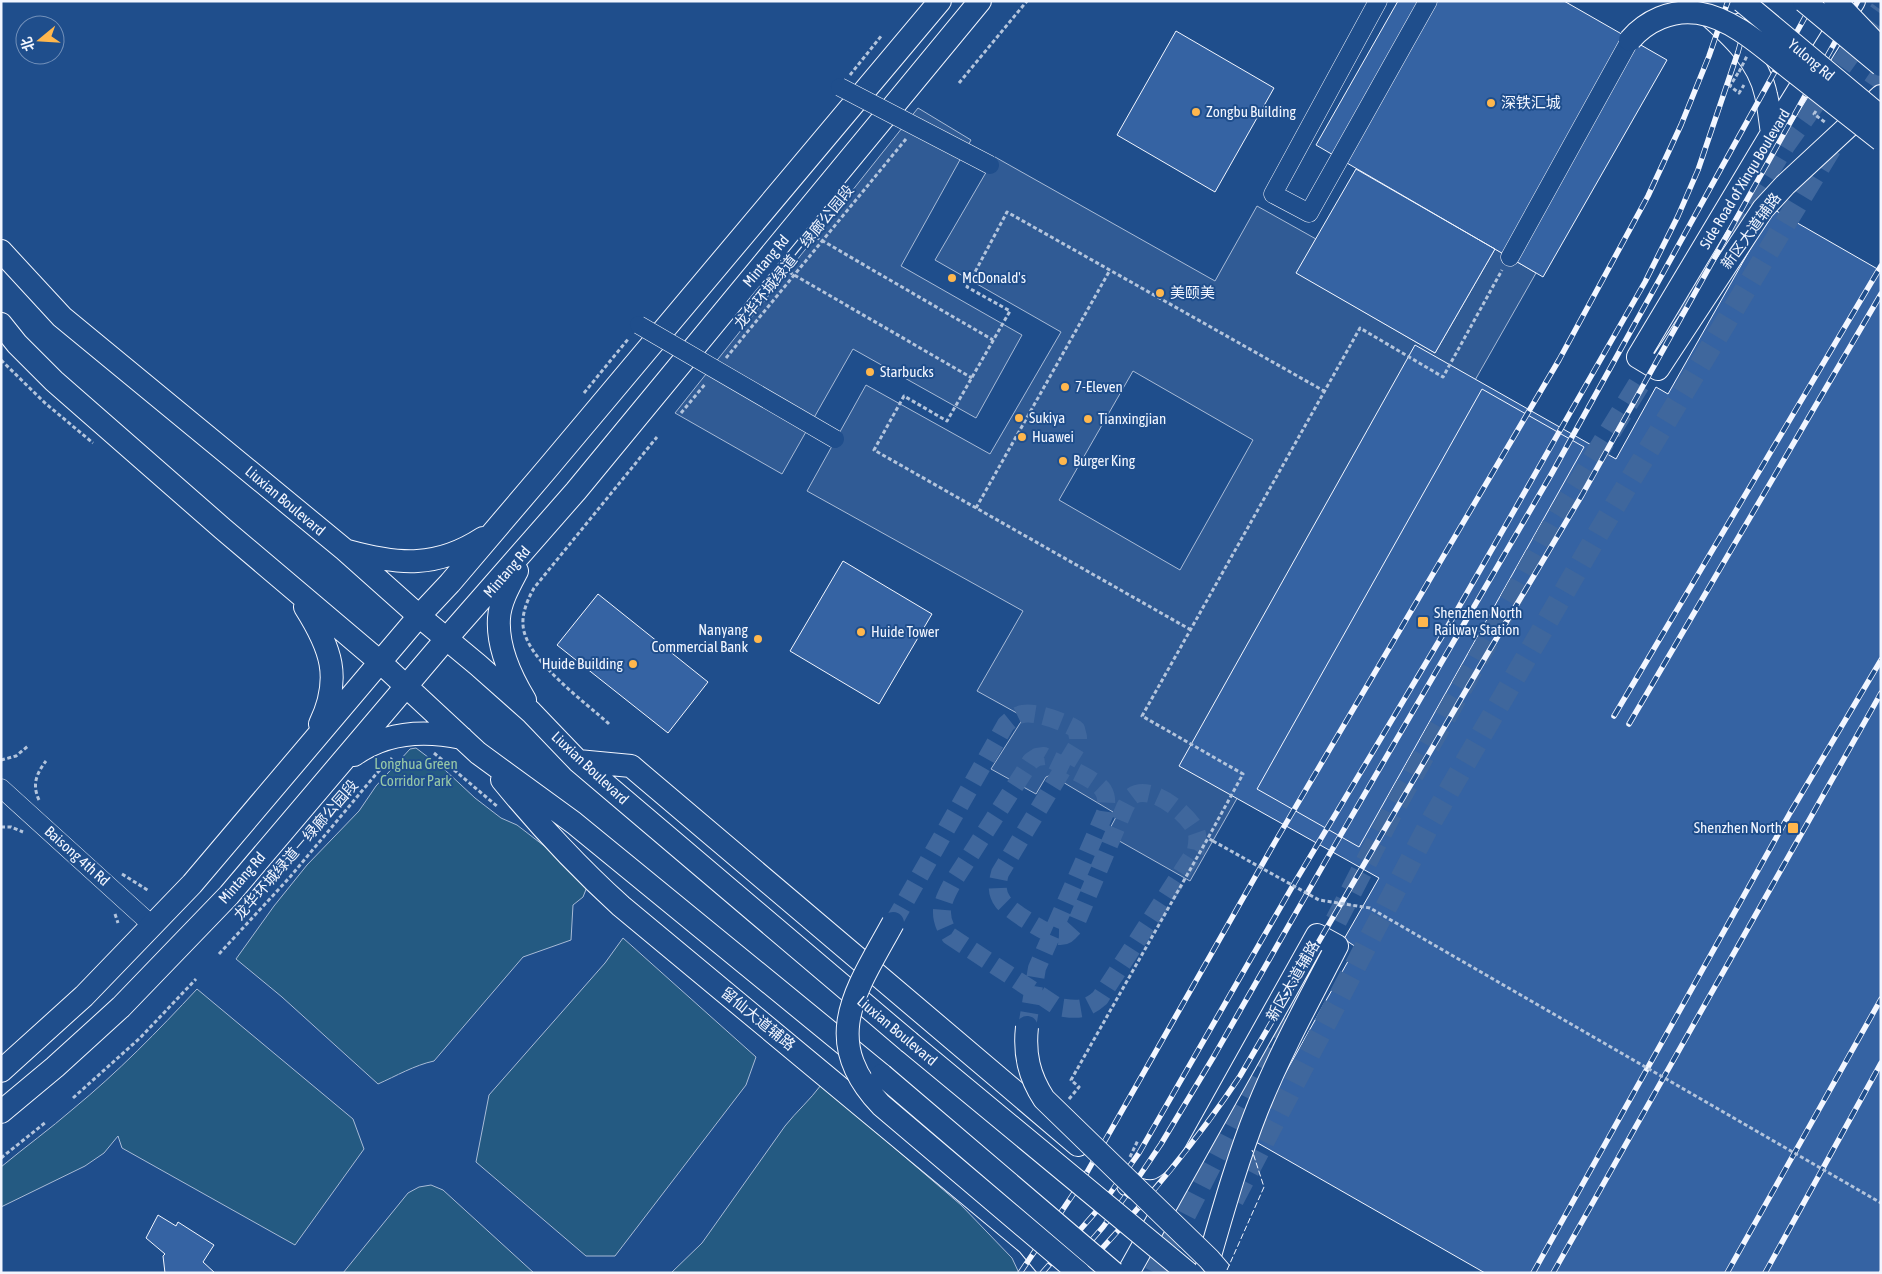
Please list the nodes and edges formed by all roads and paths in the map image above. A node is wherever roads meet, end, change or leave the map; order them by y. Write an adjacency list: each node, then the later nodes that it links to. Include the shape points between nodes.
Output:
1 (940, 1): 44 (main road)
2 (980, 1): 45 (main road, Mintang Rd)
3 (1027, 1): 18 (path)
4 (1378, 1): 5 (street, via 1273,194 1309,213)
5 (1428, 1)
6 (1694, 1): 7 (main road, via 1714,6); 22 (main road, via 1741,48 1756,69 1766,93)
7 (1737, 1)
8 (1742, 1): 21 (main road, Yulong Rd, bridge)
9 (1804, 1): 16 (main road, bridge)
10 (1836, 1): 14 (main road, bridge)
11 (1854, 1): 22 (main road, Side Road of Xinqu Boulevard)
12 (882, 35): 19 (path)
13 (1630, 40): 24 (main road, bridge, via 1649,23 1679,13 1698,13 1724,21); 29 (street)
14 (1881, 48)
15 (1749, 50): 17 (path, bridge, via 1730,86 1739,93)
16 (1881, 65)
17 (1747, 81)
18 (959, 83)
19 (840, 87): 25 (street, bridge)
20 (1881, 96): 22 (main road, Side Road of Xinqu Boulevard, via 1763,209 1658,368 1638,357)
21 (1881, 118)
22 (1772, 133)
23 (906, 138): 27 (path, 龙华环城绿道－绿廊公园段)
24 (1881, 140)
25 (990, 165)
26 (816, 237): 27 (path)
27 (822, 241): 32 (path, 龙华环城绿道－绿廊公园段); 35 (path)
28 (1, 251): 49 (main road, Liuxian Boulevard, via 62,318)
29 (1510, 257): 39 (path, via 1444,377 1360,328)
30 (1110, 270): 35 (path, via 1007,212 967,287 1010,311); 39 (path); 46 (path)
31 (788, 272): 32 (path)
32 (794, 275): 36 (path, 龙华环城绿道－绿廊公园段); 37 (path)
33 (1, 324): 50 (main road, via 54,381)
34 (639, 326): 40 (path); 43 (street, bridge)
35 (993, 340): 37 (path)
36 (725, 359)
37 (972, 378): 46 (path, via 947,421 904,396 874,450)
38 (706, 382): 41 (path)
39 (1324, 391): 52 (path)
40 (581, 396)
41 (681, 413)
42 (657, 437): 57 (path, via 534,588 527,601 523,626 528,643 542,663)
43 (835, 439)
44 (547, 468): 45 (main road); 47 (main road)
45 (576, 491): 48 (main road, Mintang Rd)
46 (976, 508): 52 (path)
47 (494, 531): 49 (main road, via 475,544 430,561 387,560); 51 (main road)
48 (528, 547): 53 (main road, Mintang Rd); 56 (main road, via 503,600 499,618 504,654 517,688)
49 (344, 550): 51 (main road, Liuxian Boulevard)
50 (282, 579): 54 (main road); 60 (main road, via 318,628 332,666 329,700)
51 (419, 616): 53 (main road, Liuxian Boulevard); 54 (main road)
52 (1191, 630): 69 (path, via 1142,716 1243,774)
53 (447, 638): 55 (main road, Mintang Rd); 56 (main road, Liuxian Boulevard)
54 (380, 662): 55 (main road); 60 (main road)
55 (406, 686): 58 (main road); 66 (main road, Mintang Rd)
56 (531, 712): 65 (main road, Liuxian Boulevard)
57 (610, 724)
58 (462, 738): 62 (main road); 66 (main road, via 441,733 403,734 366,747)
59 (28, 746): 63 (path, via 16,756)
60 (309, 746): 73 (main road)
61 (398, 751): 74 (path, 龙华环城绿道－绿廊公园段)
62 (478, 753): 87 (main road, 留仙大道辅路, via 593,881 1028,1244); 89 (main road, bridge, via 574,823 882,1075)
63 (1, 760)
64 (46, 761): 68 (path, via 35,785 39,800)
65 (578, 761): 85 (main road, via 631,766 1126,1184 1141,1192 1152,1192 1174,1182); 91 (main road, Liuxian Boulevard, bridge)
66 (339, 766): 82 (main road, Mintang Rd, via 181,946 121,1007)
67 (1, 788): 73 (street, Baisong 4th Rd)
68 (45, 806)
69 (1208, 838): 80 (path, via 1071,1080); 86 (path, bridge, via 1319,900 1370,908)
70 (120, 872): 71 (path)
71 (149, 891)
72 (893, 923): 88 (main road, bridge, via 852,1005 848,1051 858,1078 881,1105)
73 (153, 926): 79 (main road, via 84,996)
74 (219, 954)
75 (196, 979): 81 (path, via 140,1038)
76 (1272, 1017): 78 (main road); 78 (main road, 新区大道辅路, via 1317,935 1337,946); 85 (main road, 新区大道辅路)
77 (1027, 1027): 93 (main road, bridge, via 1028,1063 1044,1099)
78 (1293, 1029): 92 (main road, 新区大道辅路, via 1245,1141)
79 (3, 1066)
80 (1079, 1087)
81 (73, 1098)
82 (1, 1112)
83 (46, 1122): 84 (path)
84 (1, 1158)
85 (1185, 1170): 90 (main road, 新区大道辅路)
86 (1881, 1203)
87 (1050, 1273)
88 (1079, 1273)
89 (1114, 1273)
90 (1128, 1273)
91 (1188, 1273)
92 (1205, 1273)
93 (1221, 1273)

